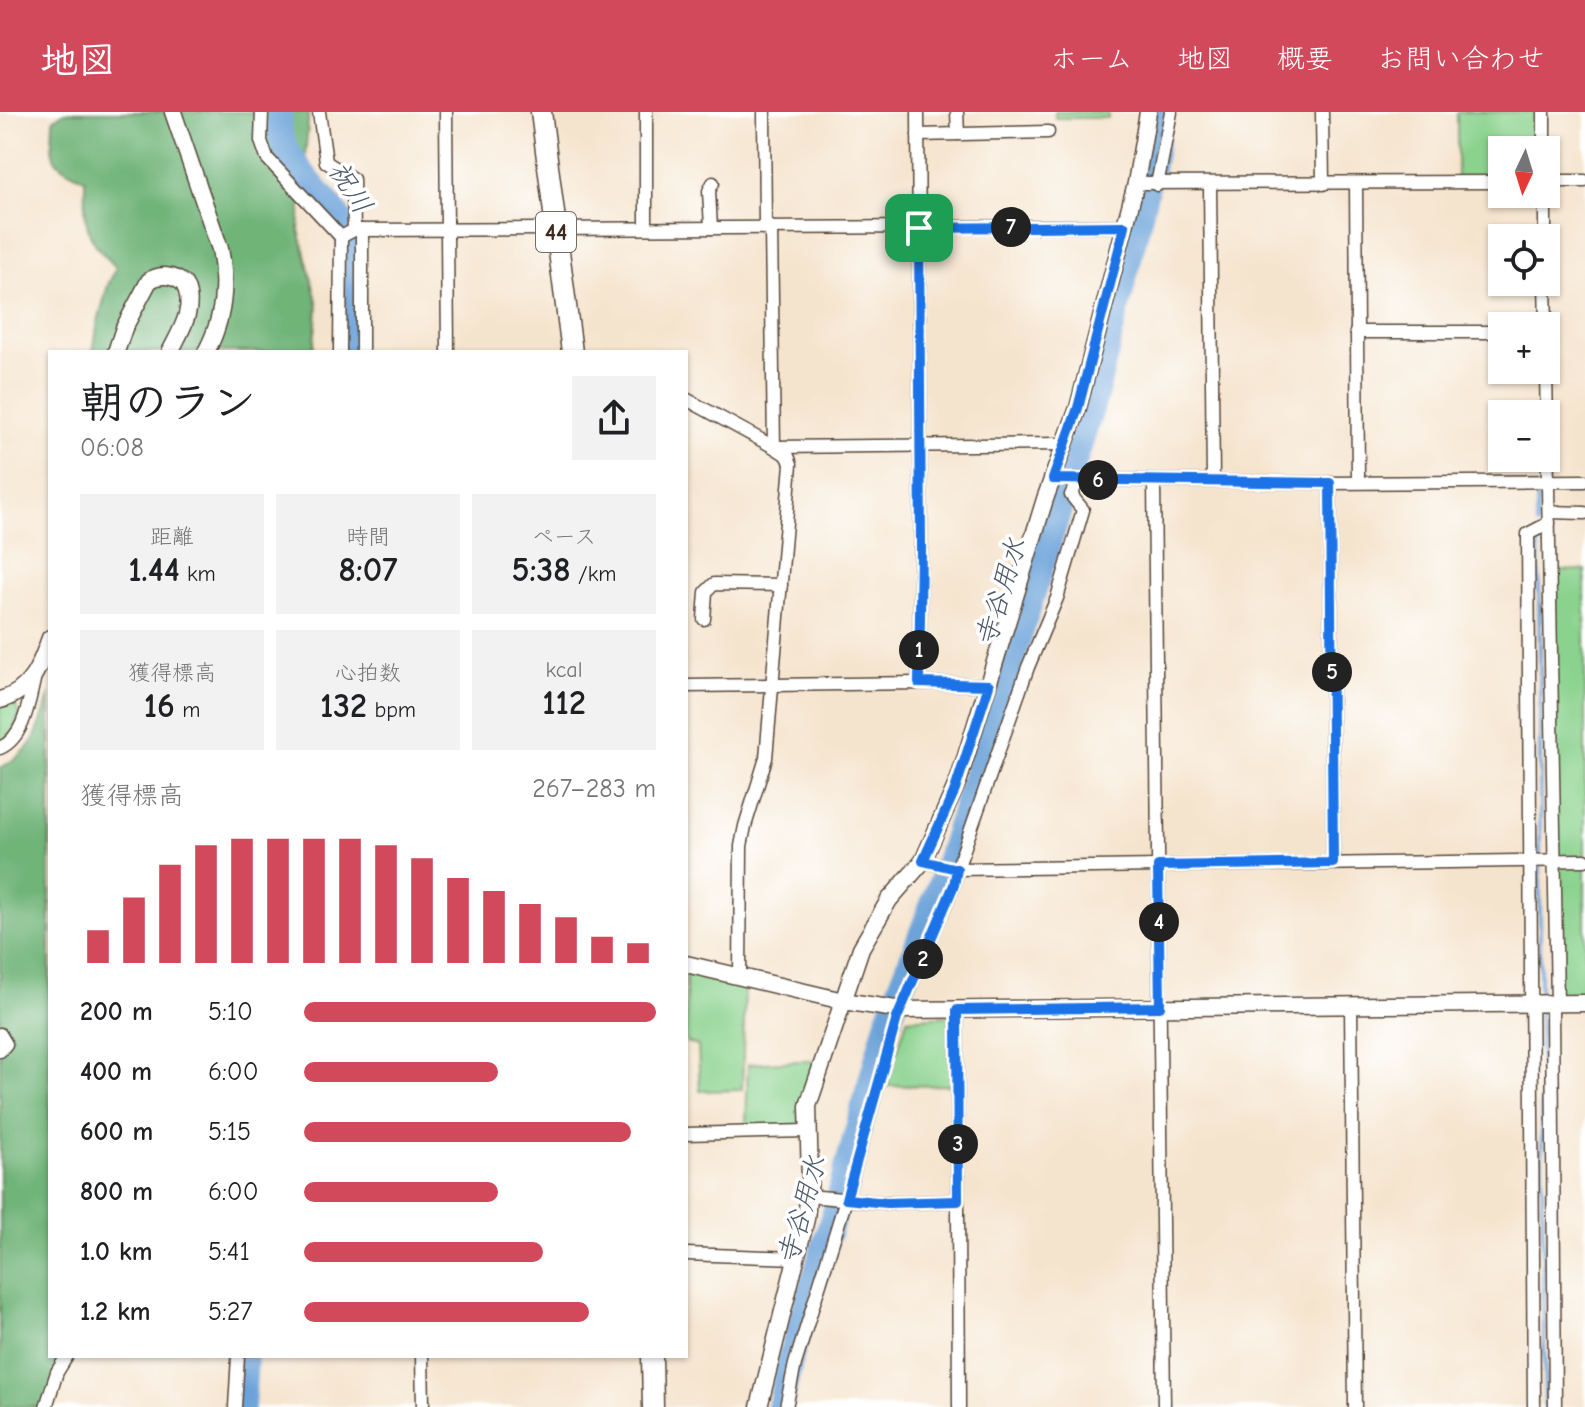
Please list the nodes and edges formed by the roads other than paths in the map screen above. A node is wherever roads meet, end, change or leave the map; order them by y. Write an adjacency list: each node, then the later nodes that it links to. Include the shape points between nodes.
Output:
1 (173, 112): 39 (street, via 225,272 220,319)
2 (262, 112): 34 (street, via 261,141 267,158)
3 (319, 112): 34 (street, via 326,162 353,179)
4 (446, 112): 33 (street)
5 (541, 112): 32 (main road, 44)
6 (646, 112): 29 (street)
7 (918, 112): 16 (street)
8 (957, 112): 15 (street)
9 (1148, 112): 22 (street)
10 (1171, 112): 25 (street)
11 (1322, 112): 24 (street)
12 (1544, 112): 17 (street)
13 (764, 113): 28 (street)
14 (1048, 132): 15 (street)
15 (958, 134): 16 (street)
16 (918, 135): 31 (street)
17 (1544, 136)
18 (1560, 181): 19 (street)
19 (1585, 181)
20 (1488, 182): 23 (street)
21 (713, 183): 30 (street)
22 (1136, 183): 25 (street); 27 (street)
23 (1356, 183): 24 (street); 35 (street)
24 (1323, 184): 26 (street)
25 (1157, 185): 26 (street)
26 (1210, 185): 51 (street)
27 (1125, 226): 31 (street); 46 (street)
28 (768, 227): 30 (street); 31 (street); 48 (street)
29 (646, 228): 30 (street); 32 (street)
30 (711, 228)
31 (919, 228): 47 (street)
32 (556, 229): 33 (street); 43 (main road, 44)
33 (447, 230): 34 (street); 42 (street)
34 (350, 233): 40 (street); 41 (street)
35 (1356, 332): 36 (street); 55 (street)
36 (1488, 332)
37 (117, 350): 38 (street, via 149,281 168,276 184,284 189,302)
38 (171, 350)
39 (207, 350)
40 (340, 350)
41 (362, 350)
42 (448, 350)
43 (572, 350)
44 (1546, 384): 53 (street)
45 (688, 400): 48 (street)
46 (1065, 444): 47 (street); 49 (street)
47 (921, 445): 48 (street); 63 (street)
48 (774, 447): 59 (street, via 791,464)
49 (1053, 479): 50 (street); 64 (street)
50 (1079, 479): 52 (street); 74 (street, via 1071,495 1083,510 1057,598)
51 (1213, 480): 52 (street); 56 (street)
52 (1154, 481): 73 (street)
53 (1548, 481): 54 (street); 55 (street); 58 (street)
54 (1585, 481)
55 (1358, 482): 56 (street)
56 (1330, 483): 72 (street)
57 (1585, 513): 58 (street)
58 (1549, 518): 69 (street); 69 (street, via 1528,534)
59 (781, 585): 60 (street, via 714,584 706,592); 66 (street)
60 (704, 619)
61 (48, 643): 62 (street)
62 (36, 673): 67 (street, via 24,688); 68 (street, via 23,722 11,743)
63 (919, 683): 64 (street); 66 (street)
64 (989, 685): 71 (street, via 955,790)
65 (688, 686): 66 (street)
66 (773, 686): 76 (street, via 766,758 741,846)
67 (0, 700)
68 (0, 748)
69 (1542, 860): 70 (street); 72 (street); 78 (street); 80 (street)
70 (1585, 860)
71 (923, 861): 74 (street); 77 (street, via 881,912 861,948)
72 (1333, 863): 73 (street)
73 (1158, 866): 74 (street); 82 (street)
74 (949, 867): 83 (street, via 954,885)
75 (688, 964): 76 (street)
76 (740, 976): 77 (street)
77 (843, 1001): 83 (street); 87 (street, via 808,1106)
78 (1531, 1003): 80 (street); 81 (street); 107 (street)
79 (1585, 1003): 80 (street)
80 (1554, 1004): 108 (street)
81 (1351, 1005): 82 (street); 106 (street)
82 (1160, 1007): 84 (street); 105 (street)
83 (902, 1010): 84 (street); 90 (street)
84 (957, 1010): 91 (street)
85 (0, 1034): 86 (street, via 6,1044)
86 (0, 1051)
87 (807, 1131): 88 (street); 89 (street)
88 (688, 1134)
89 (808, 1196): 90 (street); 93 (street)
90 (846, 1199): 91 (street); 103 (street)
91 (958, 1201): 104 (street)
92 (688, 1254): 93 (street)
93 (797, 1258): 102 (street)
94 (66, 1358): 98 (street)
95 (238, 1358): 99 (street)
96 (422, 1358): 100 (street)
97 (652, 1358): 101 (main road)
98 (46, 1407)
99 (235, 1407)
100 (423, 1407)
101 (653, 1407)
102 (759, 1407)
103 (786, 1407)
104 (959, 1407)
105 (1164, 1407)
106 (1355, 1407)
107 (1534, 1407)
108 (1555, 1407)

